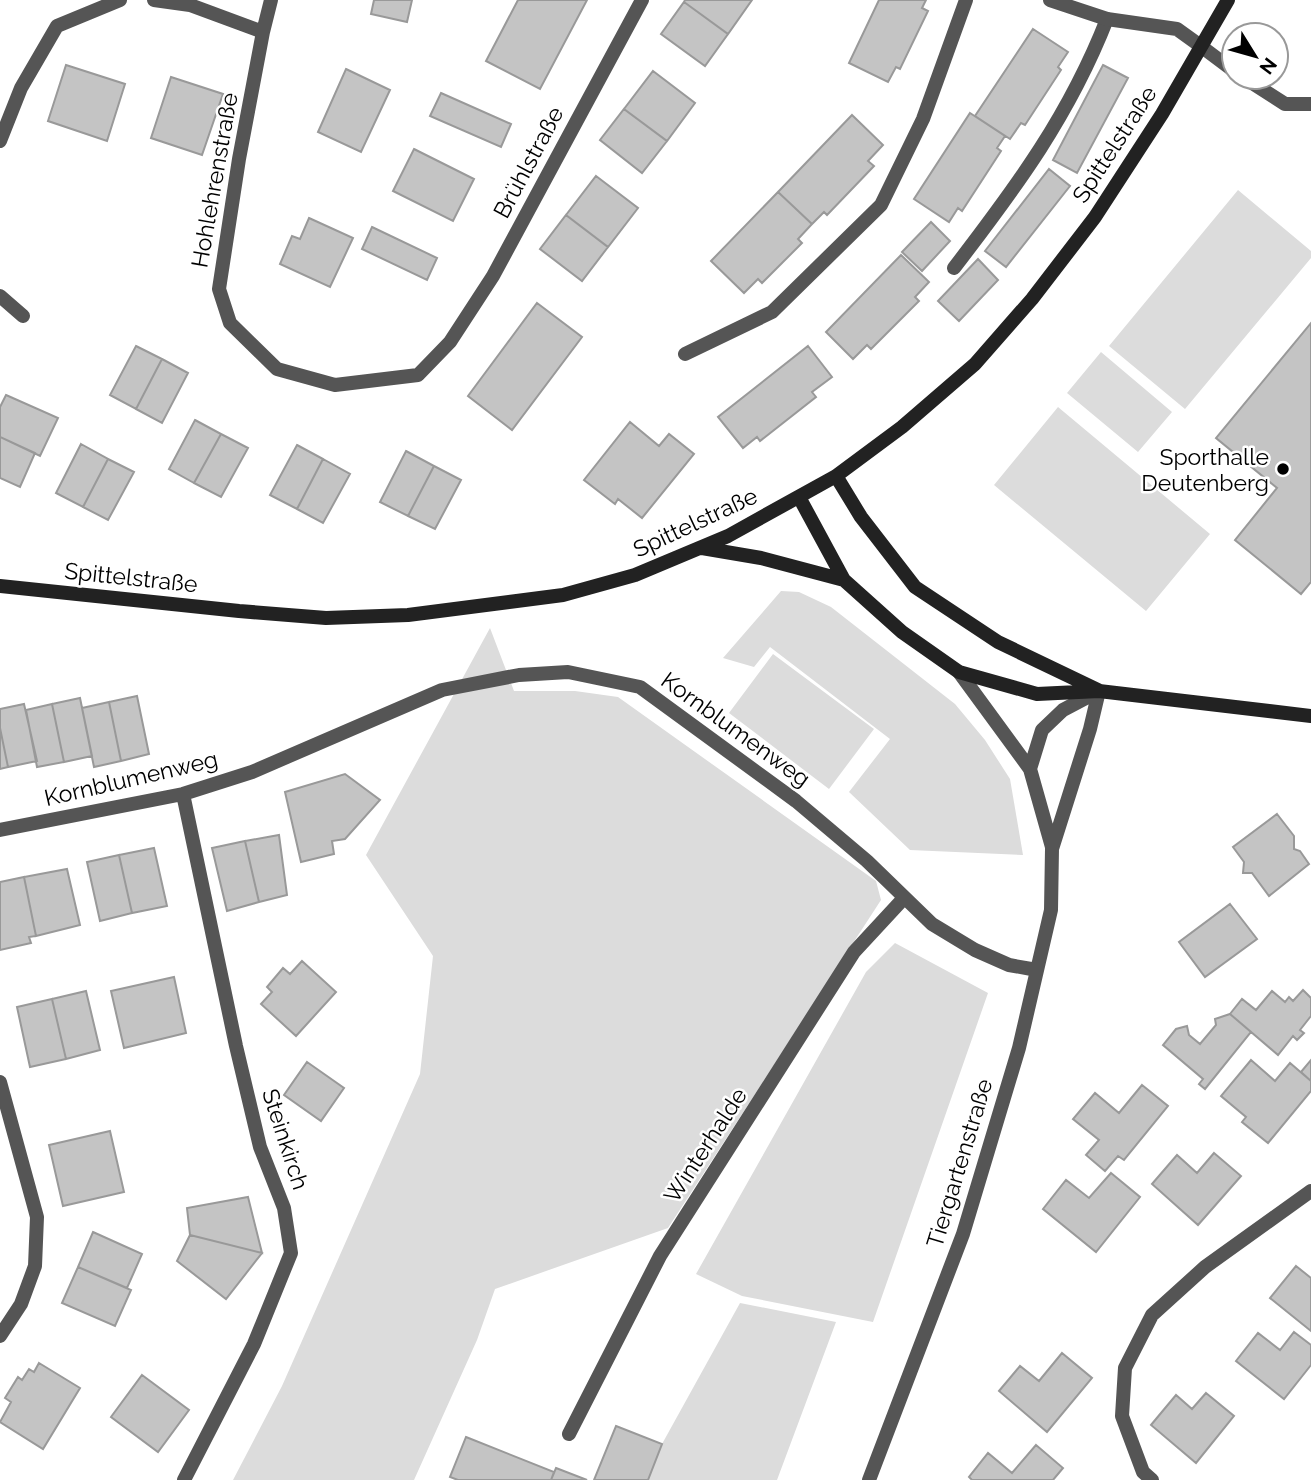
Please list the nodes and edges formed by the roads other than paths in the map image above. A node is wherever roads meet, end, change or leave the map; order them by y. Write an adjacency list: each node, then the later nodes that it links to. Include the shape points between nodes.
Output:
1 (120, 0): 14 (street, via 57,26 21,88)
2 (154, 0): 9 (street, via 190,5)
3 (271, 0): 9 (street, Hohlehrenstraße)
4 (642, 0): 18 (street, Brühlstraße, via 493,276)
5 (966, 0): 19 (street, via 923,119 881,205 772,312)
6 (1050, 0): 8 (street)
7 (1227, 0): 10 (main road, Spittelstraße)
8 (1107, 19): 10 (street, via 1177,29); 15 (street, via 1057,125)
9 (263, 32): 18 (street, Hohlehrenstraße, via 219,289 230,323 277,369 335,385 418,375)
10 (1202, 47): 11 (street); 20 (main road, Spittelstraße, via 1095,217 1032,299 975,364 902,427)
11 (1220, 60)
12 (1265, 91): 13 (street, via 1285,104)
13 (1311, 104)
14 (0, 141)
15 (954, 268)
16 (0, 296): 17 (street)
17 (23, 316)
18 (450, 342)
19 (685, 354)
20 (836, 475): 21 (main road, Spittelstraße); 26 (main road, via 861,517 915,587 998,642)
21 (799, 497): 22 (main road, Spittelstraße); 23 (main road)
22 (701, 547): 23 (main road); 24 (main road, Spittelstraße, via 635,575 563,595 408,615 326,618)
23 (844, 580): 25 (main road, via 902,632)
24 (0, 586)
25 (959, 672): 26 (main road, via 1037,694); 28 (street, Tiergartenstraße)
26 (1099, 691): 27 (main road); 28 (street, via 1063,710 1042,730); 31 (street, Tiergartenstraße)
27 (1311, 716)
28 (1030, 768): 31 (street, Tiergartenstraße)
29 (183, 794): 30 (street, Kornblumenweg); 32 (street, Kornblumenweg, via 252,772 442,690 568,671 640,687 796,801); 38 (street, Steinkirch, via 236,1046 260,1147 284,1208 291,1253 254,1344)
30 (0, 830)
31 (1052, 849): 33 (street, Tiergartenstraße, via 1051,910)
32 (904, 898): 33 (street, Kornblumenweg, via 932,924 975,950); 37 (street, Winterhalde, via 854,953 660,1256)
33 (1037, 971): 39 (street, Tiergartenstraße, via 963,1234)
34 (0, 1082): 36 (street, via 37,1217 34,1266 21,1304)
35 (1311, 1191): 40 (street, via 1205,1267 1152,1315 1125,1368 1122,1416 1143,1472)
36 (0, 1336)
37 (569, 1434)
38 (184, 1480)
39 (869, 1480)
40 (1152, 1480)

